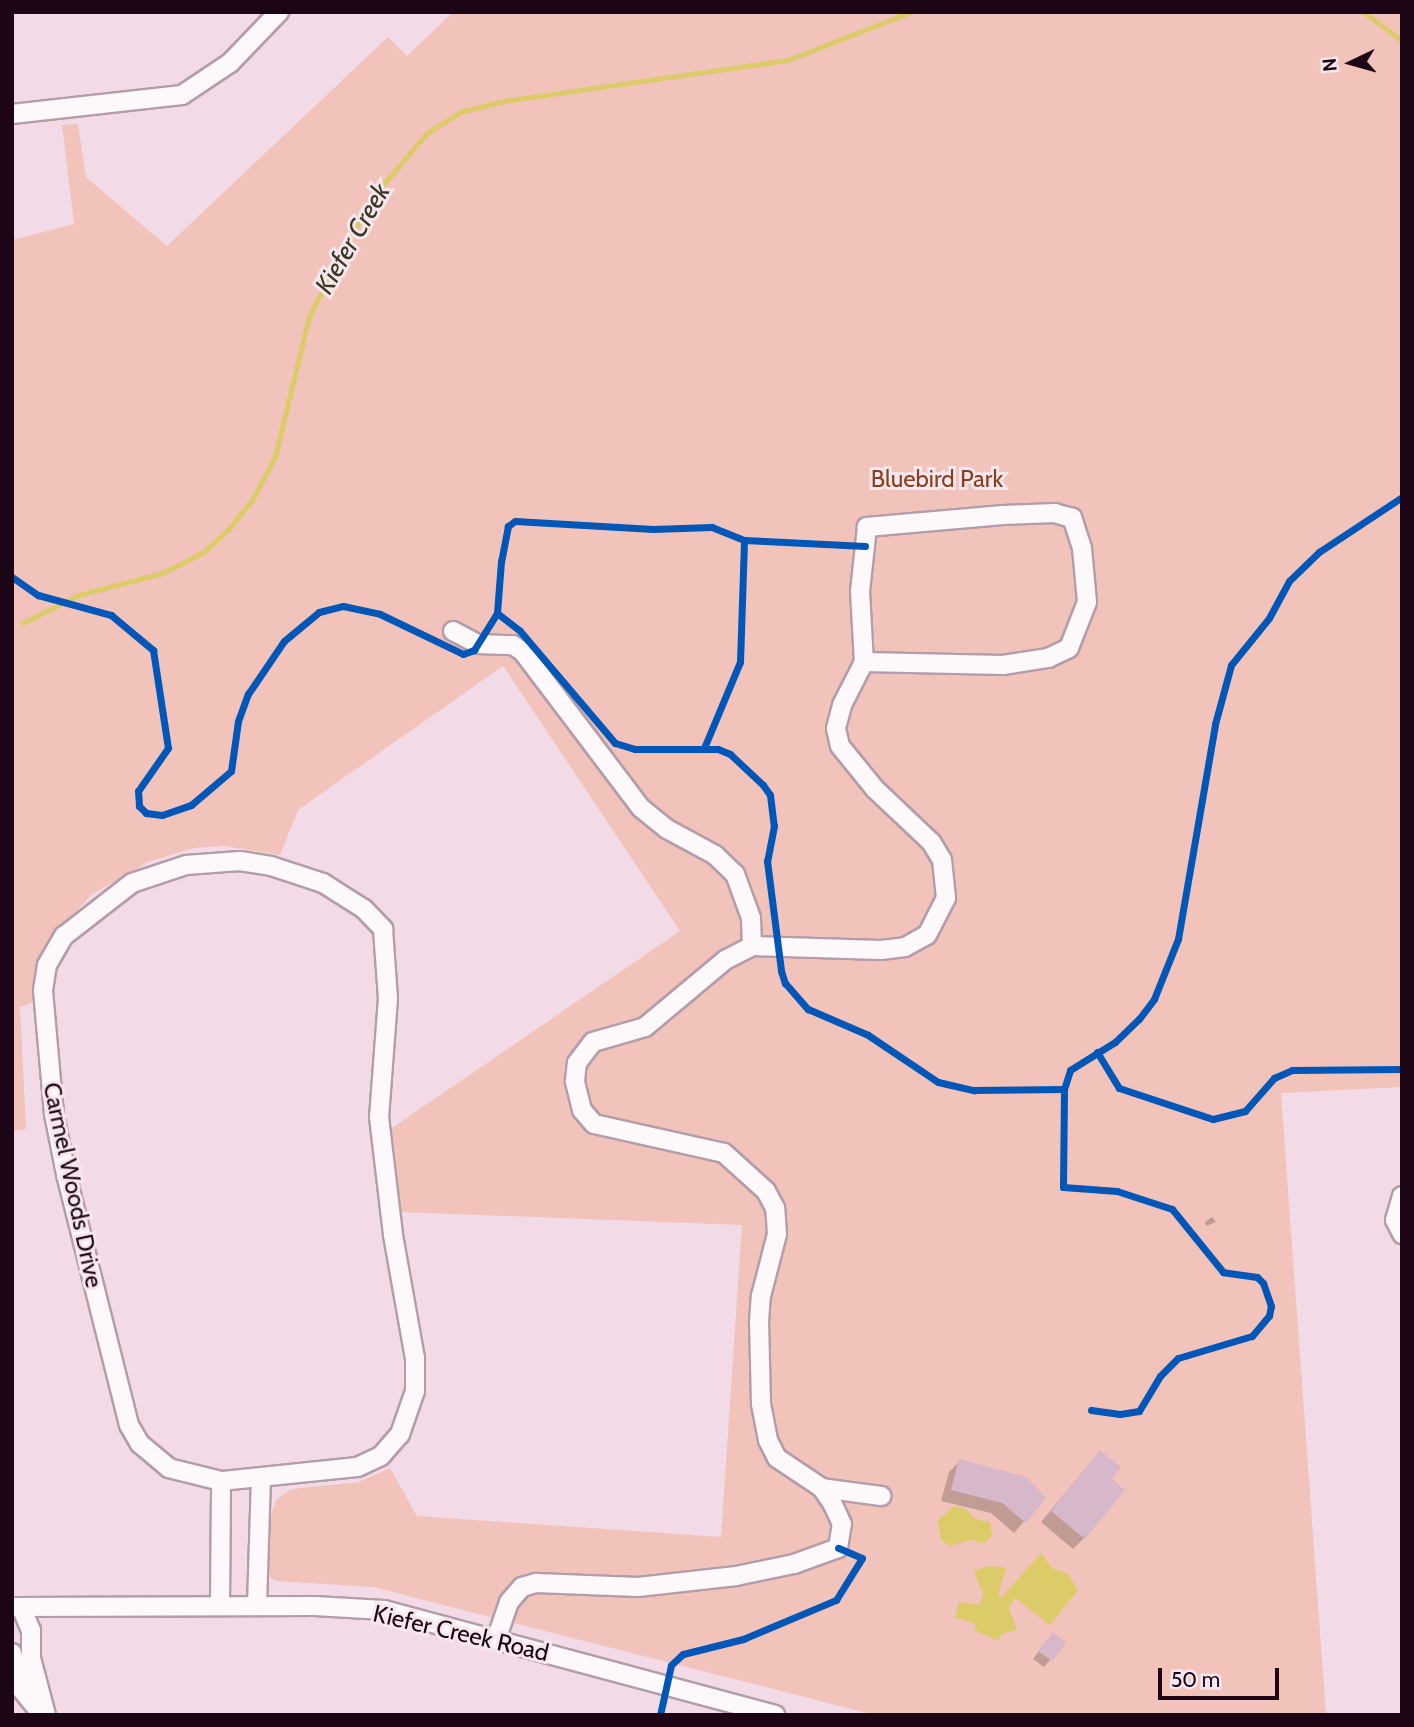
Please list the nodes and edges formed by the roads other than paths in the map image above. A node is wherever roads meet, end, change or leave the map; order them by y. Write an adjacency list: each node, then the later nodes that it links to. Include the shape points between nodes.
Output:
1 (279, 12): 2 (street, via 215,76 182,95)
2 (12, 114)
3 (453, 631): 5 (street, via 478,643 513,645 523,652 641,808 667,829 715,855 735,874 751,918)
4 (864, 662): 4 (street, via 1003,665 1048,658 1069,648 1087,602 1082,548 1072,518 1055,513 1003,515 867,527 859,592); 5 (street, via 842,705 836,728 840,746 875,789 931,842 942,860 947,878 939,918 927,934 905,947 852,951)
5 (752, 946): 10 (street, via 724,960 645,1027 593,1042 577,1063 577,1096 594,1124 724,1153 766,1191 775,1208 778,1234 761,1296 759,1322 761,1403 770,1451 789,1469)
6 (1402, 1196): 7 (street, via 1395,1220)
7 (1402, 1234)
8 (261, 1479): 9 (street, Carmel Woods Drive); 9 (street, Carmel Woods Drive, via 358,1467 381,1456 400,1434 415,1391 415,1358 393,1235 379,1118 389,960 383,929 344,894 309,876 271,866 216,861 143,878 76,923 53,950 43,998 65,1174 129,1425 140,1444 169,1468); 13 (street)
9 (221, 1481): 12 (street)
10 (822, 1488): 11 (street); 16 (street, via 842,1524 838,1548 794,1564 650,1586 529,1585 509,1602)
11 (881, 1496)
12 (220, 1605): 13 (street, Kiefer Creek Road); 14 (street, Kiefer Creek Road)
13 (257, 1605): 16 (street, Kiefer Creek Road, via 384,1611)
14 (17, 1607): 15 (street); 18 (street, via 31,1630 31,1658)
15 (12, 1625)
16 (496, 1640): 19 (street, Kiefer Creek Road)
17 (12, 1653): 18 (street, via 22,1689)
18 (44, 1715)
19 (775, 1715)

